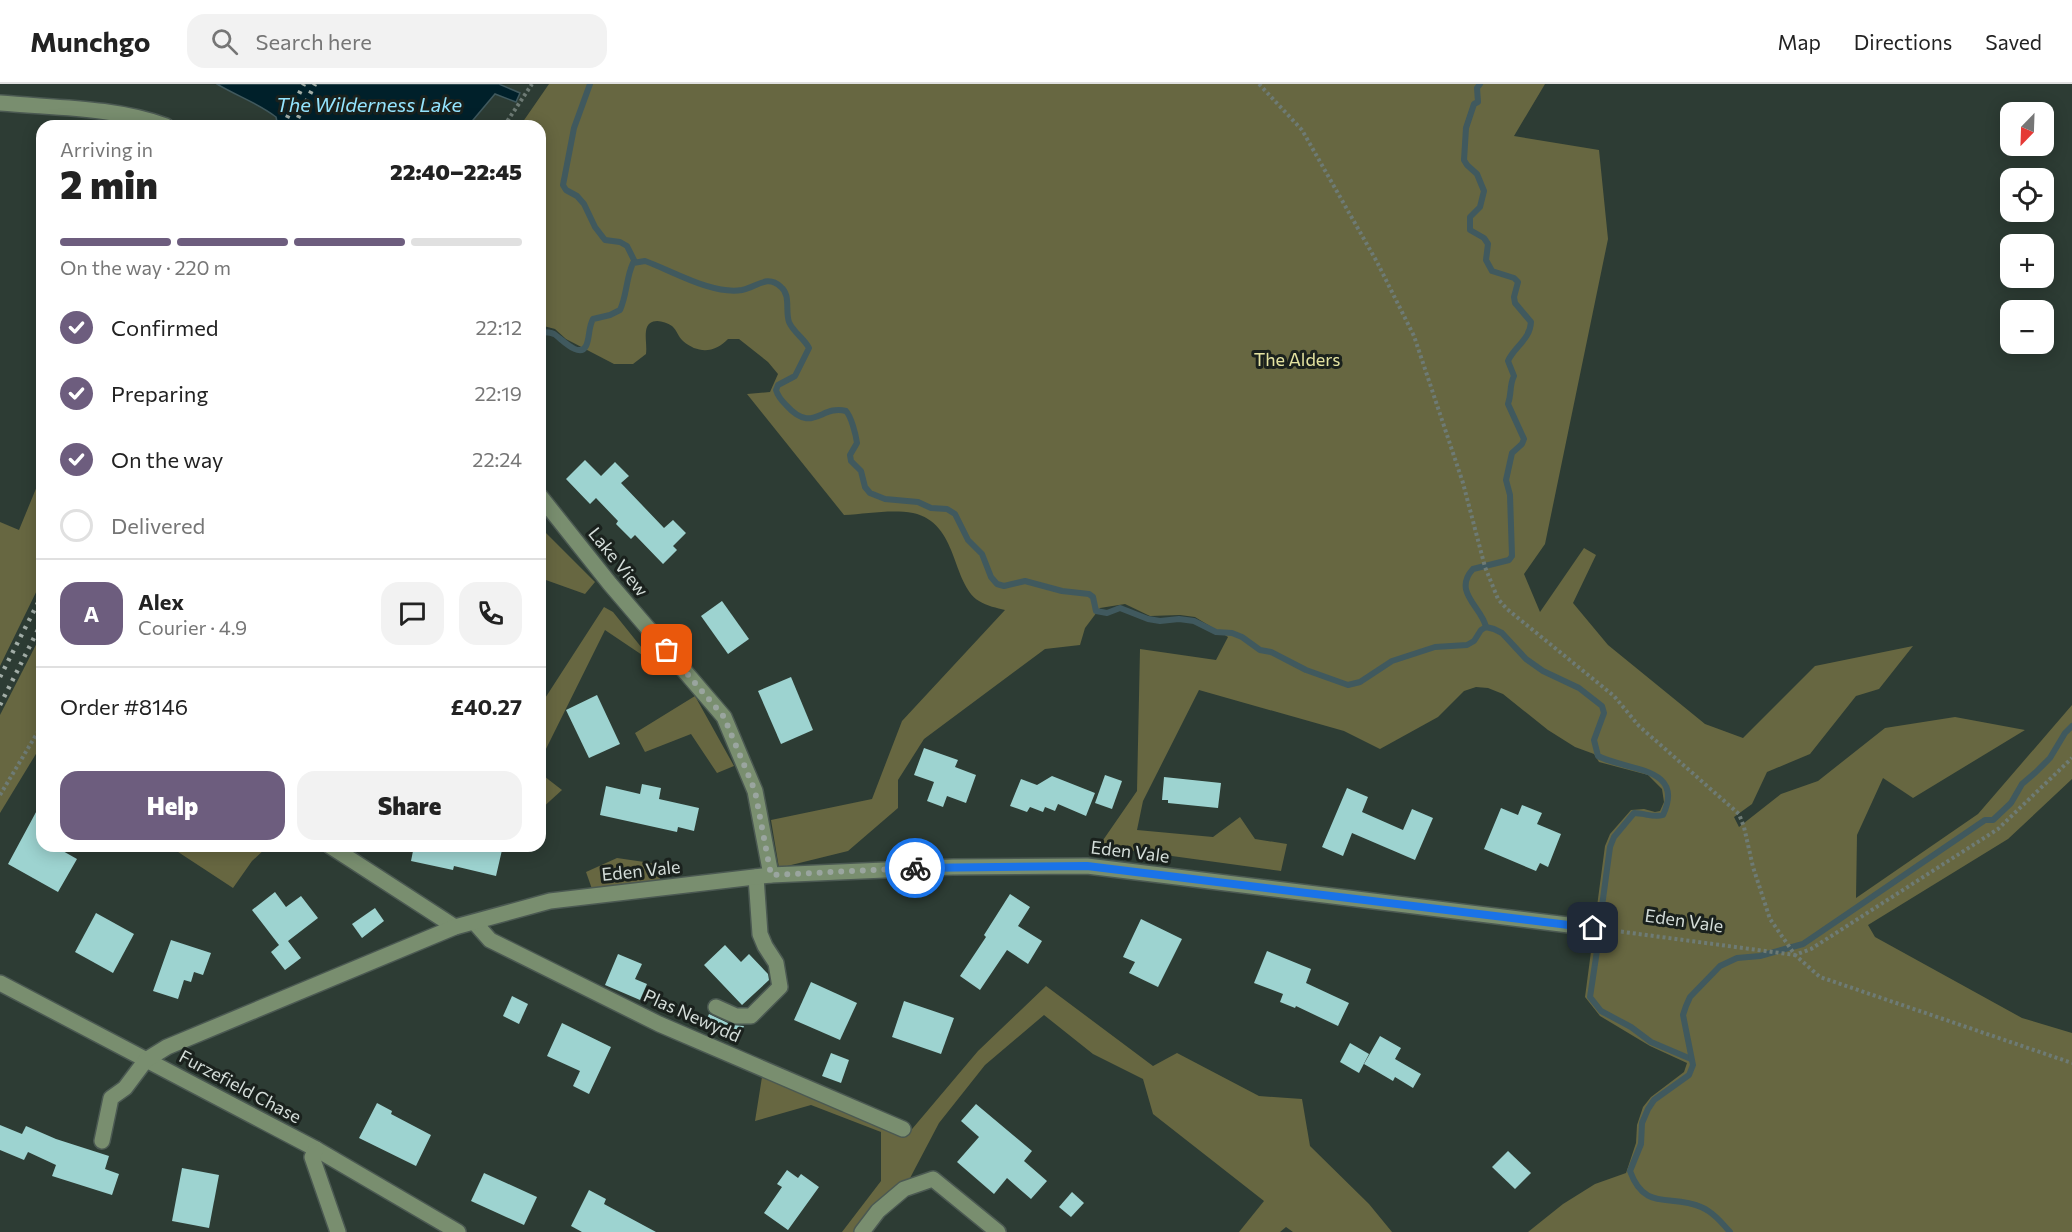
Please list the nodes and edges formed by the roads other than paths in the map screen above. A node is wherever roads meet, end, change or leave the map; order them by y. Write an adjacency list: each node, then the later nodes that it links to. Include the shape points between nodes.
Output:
1 (0, 103): 2 (street, via 101,111)
2 (147, 120)
3 (546, 504): 5 (street, Lake View, via 724,717 755,791)
4 (339, 852): 7 (street)
5 (764, 876): 6 (street, Eden Vale, via 550,901); 8 (street, Eden Vale, via 953,867 1087,866); 10 (street, Lake View, via 760,934 777,963 780,987 751,1016 736,1016)
6 (475, 923): 7 (street, Eden Vale); 12 (street, Plas Newydd, via 489,940 659,1024)
7 (455, 927): 11 (street, Eden Vale, via 167,1047)
8 (1593, 928)
9 (0, 983): 11 (street, Furzefield Chase)
10 (716, 1007)
11 (146, 1060): 13 (street, via 111,1098); 14 (street, Furzefield Chase)
12 (903, 1130)
13 (102, 1141)
14 (316, 1149): 15 (street, via 312,1157); 16 (street, Furzefield Chase)
15 (338, 1232)
16 (458, 1232)
17 (862, 1232): 18 (street, via 878,1211 904,1189 933,1179)
18 (998, 1232)

